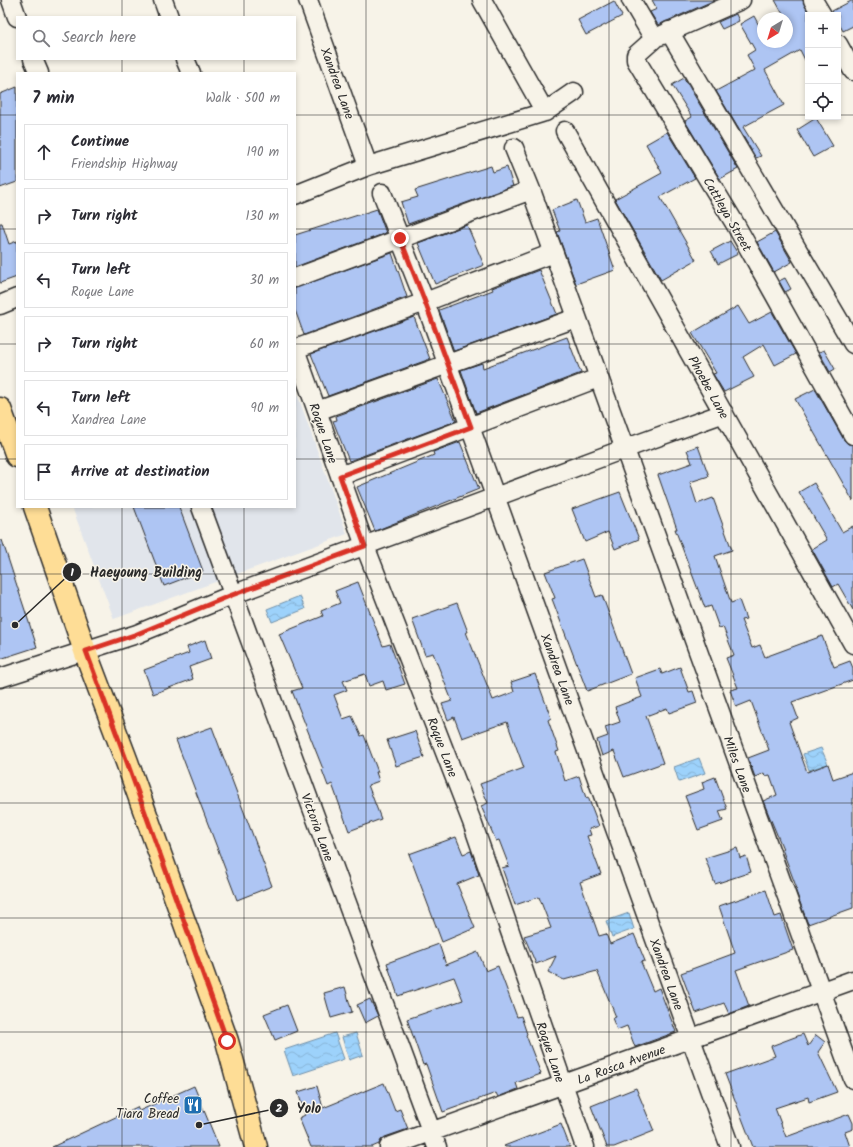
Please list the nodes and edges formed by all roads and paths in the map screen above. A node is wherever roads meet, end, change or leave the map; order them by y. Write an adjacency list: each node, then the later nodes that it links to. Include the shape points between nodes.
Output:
1 (11, 0): 9 (street)
2 (162, 0): 10 (street)
3 (308, 0): 22 (street, Xandrea Lane)
4 (482, 0): 19 (street)
5 (632, 0): 11 (street)
6 (741, 0): 11 (street, Cattleya Street)
7 (814, 0): 8 (street)
8 (820, 12)
9 (17, 16)
10 (169, 16)
11 (662, 35): 33 (street); 42 (street, Cattleya Street, via 636,55 636,60 734,222)
12 (840, 48): 15 (street)
13 (33, 60): 16 (street)
14 (186, 60): 17 (street)
15 (853, 71)
16 (39, 72)
17 (191, 72)
18 (574, 92): 19 (street)
19 (545, 112): 22 (street)
20 (565, 130): 40 (street, Phoebe Lane)
21 (514, 148): 23 (street, Miles Lane)
22 (368, 166): 25 (street)
23 (531, 190): 26 (street); 27 (street, Miles Lane)
24 (382, 193): 26 (street, Xandrea Lane)
25 (296, 195)
26 (400, 238): 28 (street); 30 (street, Xandrea Lane)
27 (553, 253): 30 (street); 32 (street, Miles Lane)
28 (296, 278)
29 (16, 298): 31 (street)
30 (425, 302): 34 (street); 36 (street, Xandrea Lane)
31 (0, 305)
32 (576, 318): 36 (street); 37 (street, Miles Lane)
33 (853, 344)
34 (296, 349)
35 (296, 352): 39 (street, Roque Lane)
36 (448, 364): 39 (street); 41 (street, Xandrea Lane)
37 (598, 378): 41 (street); 43 (street, Miles Lane)
38 (0, 409): 44 (main road)
39 (317, 411): 45 (street, Roque Lane)
40 (724, 413): 43 (street); 51 (street, Phoebe Lane)
41 (471, 427): 45 (street); 46 (street, Xandrea Lane)
42 (853, 435)
43 (624, 449): 46 (street); 55 (street, Miles Lane)
44 (16, 453)
45 (340, 476): 49 (street, Roque Lane)
46 (496, 497): 49 (street); 56 (street, Xandrea Lane)
47 (35, 508): 52 (main road)
48 (201, 508): 50 (street, Victoria Lane)
49 (365, 546): 50 (street); 58 (street, Roque Lane, via 472,822)
50 (232, 595): 52 (street, via 137,634); 59 (street, Victoria Lane)
51 (853, 644)
52 (86, 651): 53 (street); 60 (main road, via 227,1041)
53 (0, 678)
54 (853, 980): 55 (street, La Rosca Avenue)
55 (821, 991): 56 (street, La Rosca Avenue); 57 (street, Miles Lane)
56 (690, 1039): 58 (street, La Rosca Avenue); 63 (street, Xandrea Lane)
57 (853, 1078)
58 (562, 1085): 59 (street, La Rosca Avenue); 62 (street, Roque Lane)
59 (434, 1140): 61 (street, La Rosca Avenue)
60 (256, 1147)
61 (389, 1147)
62 (584, 1147)
63 (730, 1147)

